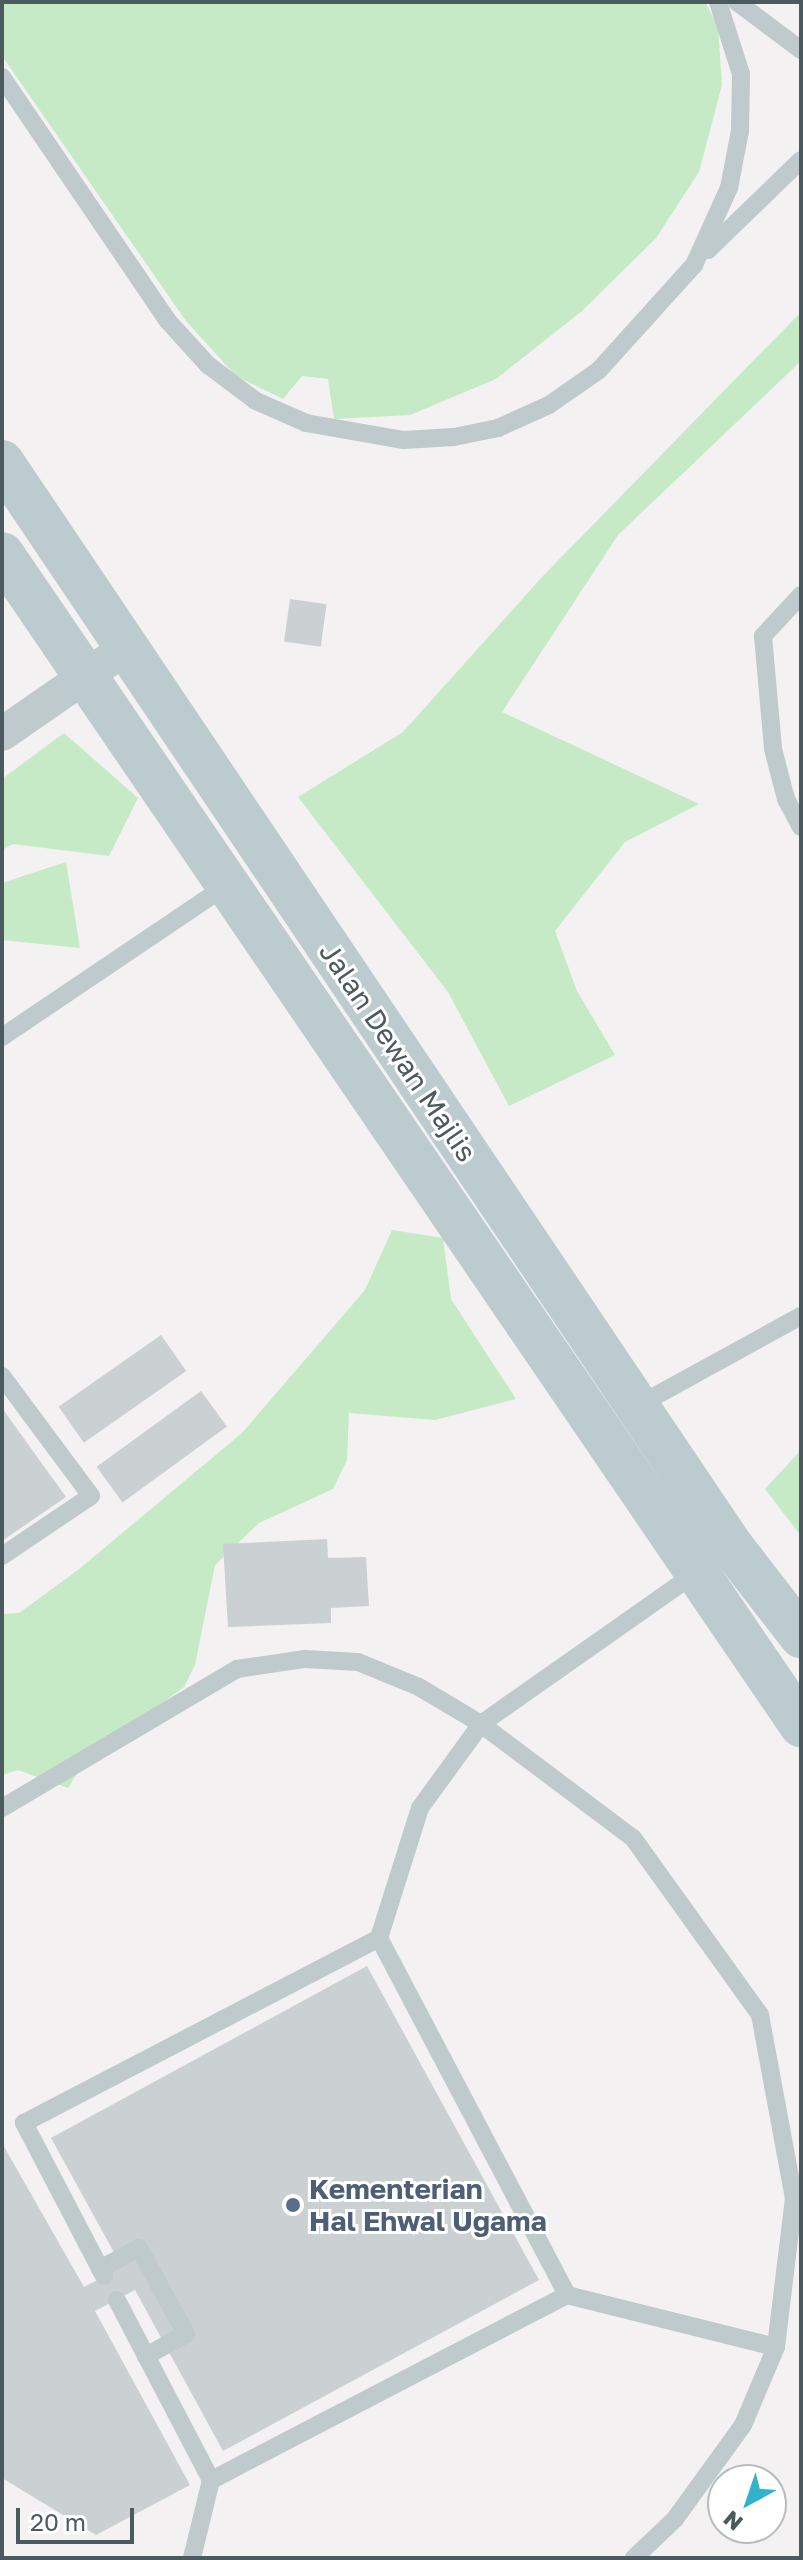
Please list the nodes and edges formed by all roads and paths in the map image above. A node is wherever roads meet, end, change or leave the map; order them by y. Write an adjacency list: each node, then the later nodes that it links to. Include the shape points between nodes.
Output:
1 (718, 2): 7 (lane, via 741,74 740,131 729,188)
2 (737, 2): 3 (lane)
3 (801, 50)
4 (2, 77): 5 (lane)
5 (11, 104): 7 (lane, via 167,320 208,365 256,401 306,423 353,435 454,437 498,428 549,405 599,370)
6 (801, 160): 7 (lane)
7 (694, 265)
8 (2, 462): 11 (street, Jalan Dewan Majlis)
9 (2, 554): 12 (street, Jalan Dewan Majlis)
10 (801, 595): 14 (lane, via 763,636 773,749 786,799)
11 (126, 648): 12 (street); 19 (street, Jalan Dewan Majlis)
12 (86, 674): 13 (street); 15 (street, Jalan Dewan Majlis)
13 (2, 734)
14 (801, 827)
15 (229, 884): 16 (lane); 19 (street, Jalan Dewan Majlis)
16 (2, 1037)
17 (801, 1316): 19 (lane)
18 (2, 1376): 21 (lane, via 91,1496)
19 (616, 1417): 20 (street, Jalan Dewan Majlis); 22 (street, Jalan Dewan Majlis)
20 (732, 1547): 22 (lane); 23 (street, Jalan Dewan Majlis)
21 (2, 1556)
22 (694, 1574): 24 (lane); 25 (street, Jalan Dewan Majlis)
23 (801, 1636)
24 (481, 1724): 26 (lane, via 419,1687 358,1662 305,1659 237,1669); 27 (lane, via 420,1808); 30 (lane, via 633,1838 760,2015 794,2198)
25 (801, 1725)
26 (2, 1808)
27 (379, 1938): 28 (lane); 31 (lane, via 24,2123 102,2273 139,2248 186,2334)
28 (567, 2295): 30 (lane); 32 (lane)
29 (117, 2300): 31 (lane)
30 (776, 2347): 34 (lane, via 743,2425 675,2519)
31 (146, 2356): 32 (lane)
32 (211, 2480): 33 (lane)
33 (192, 2558)
34 (634, 2558)

